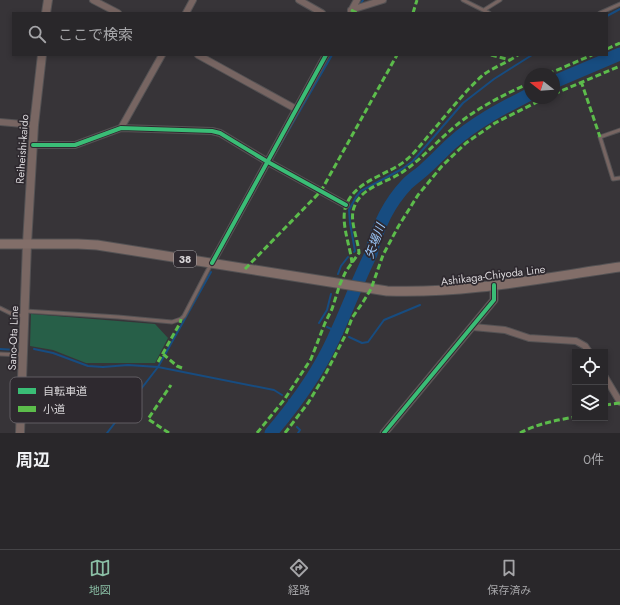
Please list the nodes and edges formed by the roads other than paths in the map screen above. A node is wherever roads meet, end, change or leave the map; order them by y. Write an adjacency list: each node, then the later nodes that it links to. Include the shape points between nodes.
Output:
1 (48, 0): 11 (main road)
2 (93, 0): 12 (street)
3 (193, 0): 13 (street)
4 (299, 0): 14 (street)
5 (357, 0): 15 (street)
6 (384, 0): 15 (street)
7 (463, 0): 10 (lane)
8 (500, 0): 10 (lane)
9 (620, 4): 17 (lane)
10 (484, 10): 16 (lane)
11 (46, 12)
12 (116, 12)
13 (187, 12)
14 (320, 12)
15 (350, 12)
16 (487, 12)
17 (602, 12)
18 (42, 56): 24 (main road, Reiheishi-kaido)
19 (161, 56): 25 (street)
20 (200, 56): 22 (street)
21 (325, 56): 22 (street)
22 (296, 110): 28 (street)
23 (0, 122): 24 (street)
24 (34, 125): 27 (main road, Reiheishi-kaido)
25 (121, 128): 27 (street, via 75,145); 28 (street, via 212,131)
26 (620, 130): 29 (lane, via 600,137 613,179)
27 (33, 145): 32 (main road, Reiheishi-kaido)
28 (268, 162): 30 (street); 33 (street)
29 (620, 178)
30 (346, 204)
31 (0, 244): 32 (main road, Ashikaga-Chiyoda Line / 38)
32 (27, 244): 33 (main road, Ashikaga-Chiyoda Line / 38, via 97,245); 37 (main road, Sano-Ota Line)
33 (212, 263): 35 (main road, Ashikaga-Chiyoda Line / 38, via 387,291 419,292); 37 (lane, via 184,316 172,322 118,317)
34 (620, 267): 35 (main road, Ashikaga-Chiyoda Line / 38)
35 (494, 285): 38 (street, via 494,300)
36 (0, 308): 37 (lane, via 10,313)
37 (25, 314): 41 (main road, Sano-Ota Line)
38 (473, 327): 39 (street, via 505,330 529,338 576,341); 47 (street)
39 (587, 349)
40 (0, 354): 41 (lane)
41 (23, 355): 42 (main road, Sano-Ota Line)
42 (22, 377)
43 (608, 382): 44 (street)
44 (620, 402)
45 (20, 423): 46 (main road, Sano-Ota Line)
46 (20, 433)
47 (384, 433)

